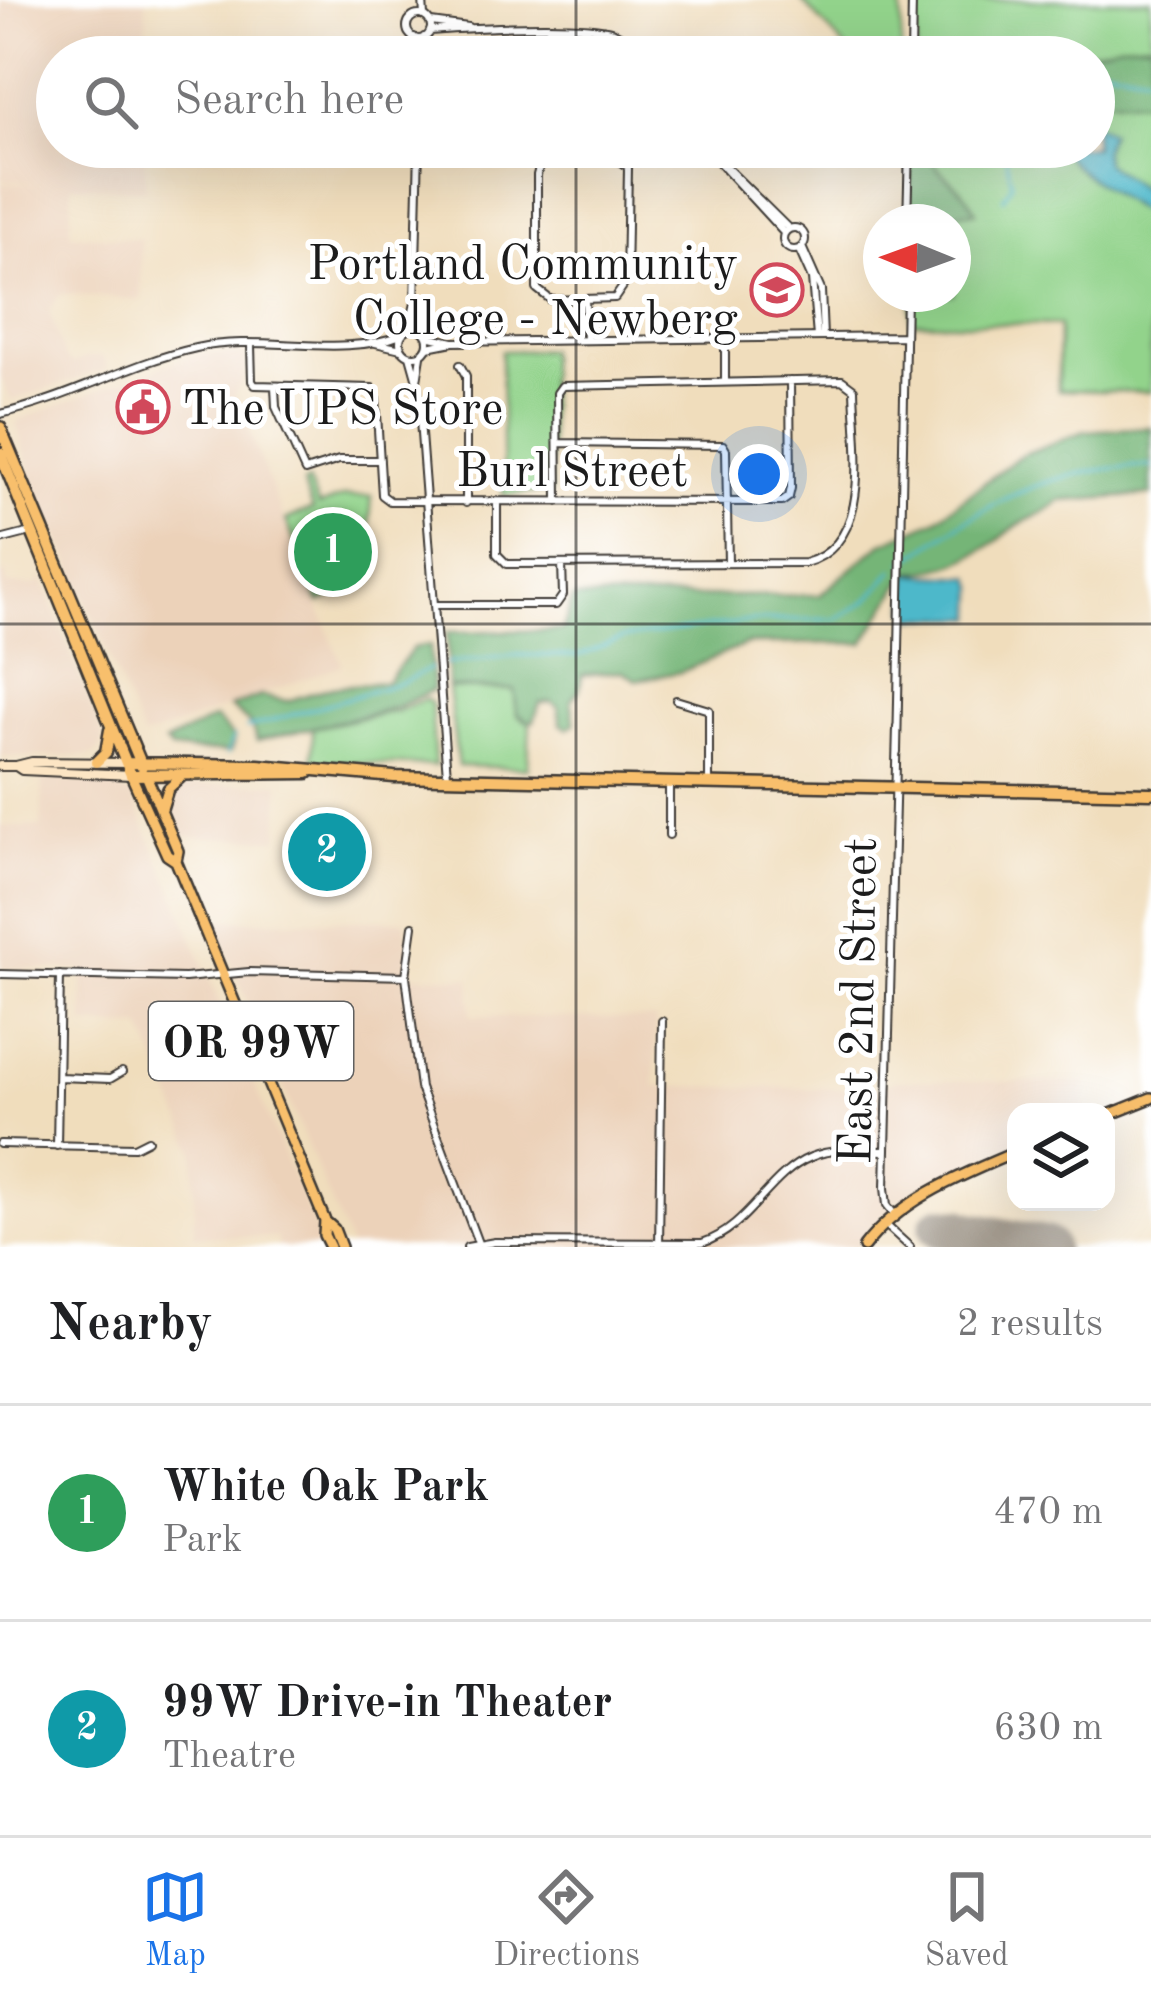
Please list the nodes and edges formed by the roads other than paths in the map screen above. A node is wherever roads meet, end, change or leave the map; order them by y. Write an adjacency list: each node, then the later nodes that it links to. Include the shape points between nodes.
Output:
1 (419, 0): 3 (street); 4 (street)
2 (912, 0): 9 (street)
3 (414, 16): 4 (street); 5 (street)
4 (427, 27): 6 (street); 7 (street); 8 (street)
5 (413, 36)
6 (415, 36)
7 (425, 36)
8 (618, 36)
9 (911, 36)
10 (418, 168): 19 (street)
11 (539, 168): 18 (street, via 535,280 551,300)
12 (628, 168): 18 (street, via 625,288 615,298)
13 (726, 168): 16 (street)
14 (909, 168): 15 (street)
15 (908, 204)
16 (787, 231): 17 (street, via 786,248); 17 (street, via 802,232)
17 (800, 248): 25 (street, via 821,290)
18 (581, 300): 27 (street); 28 (street)
19 (415, 303): 21 (street); 22 (street)
20 (906, 312): 24 (street, East 2nd Street)
21 (419, 329): 22 (street); 23 (street)
22 (405, 332): 29 (street); 32 (street)
23 (427, 336): 30 (street); 33 (street)
24 (905, 336): 25 (street); 69 (street, East 2nd Street)
25 (820, 337): 26 (street)
26 (725, 338): 28 (street); 37 (street)
27 (577, 340): 28 (street); 30 (street)
28 (587, 340)
29 (371, 342): 31 (street); 32 (street)
30 (453, 342): 33 (street)
31 (251, 345): 39 (street, via 252,381); 40 (street, via 190,349)
32 (401, 349): 34 (street)
33 (424, 351): 34 (street); 36 (street)
34 (410, 356): 36 (street)
35 (460, 364): 48 (street)
36 (417, 381): 45 (street)
37 (724, 382): 38 (street); 42 (street, via 562,386)
38 (790, 382): 47 (street, Burl Street, via 789,497); 52 (street, via 854,389 855,504 825,555 805,563)
39 (275, 386): 44 (street, via 276,407 305,471); 44 (street, via 364,385 375,392)
40 (0, 413)
41 (0, 427): 62 (highway, OR 99W)
42 (558, 443): 46 (street); 47 (street, via 723,445)
43 (0, 453): 50 (highway, OR 99W)
44 (380, 460): 45 (street, via 384,498)
45 (427, 502): 48 (street, Burl Street); 54 (street)
46 (558, 502): 47 (street, Burl Street); 49 (street, Burl Street)
47 (727, 502): 52 (street)
48 (466, 503): 49 (street, Burl Street)
49 (497, 503): 53 (street, via 501,562)
50 (32, 532): 51 (street); 56 (highway, OR 99W)
51 (0, 540)
52 (728, 563): 53 (street)
53 (562, 564): 54 (street, via 556,604)
54 (435, 605): 66 (street)
55 (676, 700): 68 (street, via 709,710)
56 (110, 727): 57 (highway, via 108,749); 61 (highway, OR 99W)
57 (96, 762): 59 (main road); 61 (main road)
58 (0, 766): 59 (main road)
59 (16, 766): 61 (main road)
60 (296, 768): 62 (highway); 63 (highway); 64 (highway)
61 (128, 769): 62 (highway); 73 (main road, OR 99W)
62 (144, 769): 65 (highway); 71 (main road, OR 99W)
63 (316, 772): 64 (highway); 66 (highway)
64 (273, 775): 65 (highway)
65 (182, 777): 71 (main road)
66 (448, 778): 67 (highway)
67 (669, 782): 68 (highway); 72 (street)
68 (709, 783): 69 (highway)
69 (894, 786): 70 (highway); 87 (street, East 2nd Street)
70 (1151, 793)
71 (161, 812): 73 (main road, OR 99W)
72 (669, 835)
73 (176, 862): 77 (main road, OR 99W)
74 (413, 926): 78 (street)
75 (0, 974): 76 (street)
76 (60, 975): 77 (street); 81 (street)
77 (223, 975): 78 (street); 91 (main road, OR 99W)
78 (406, 976): 93 (street, via 424,1103)
79 (662, 1021): 94 (street)
80 (122, 1072): 81 (street)
81 (58, 1077): 86 (street)
82 (1151, 1098): 83 (main road)
83 (1115, 1112)
84 (148, 1140): 86 (street, via 134,1147)
85 (0, 1144): 86 (street)
86 (57, 1146)
87 (885, 1151): 90 (street, East 2nd Street, via 885,1193); 94 (street, via 812,1156 714,1240)
88 (1007, 1156): 89 (main road)
89 (928, 1195): 90 (main road); 92 (main road)
90 (895, 1215): 98 (main road)
91 (325, 1221): 95 (main road, OR 99W); 96 (main road, OR 99W)
92 (890, 1228): 98 (main road); 99 (street, East 2nd Street)
93 (478, 1243): 94 (street); 97 (street)
94 (659, 1246)
95 (329, 1247)
96 (341, 1247)
97 (467, 1247)
98 (866, 1247)
99 (910, 1247)

